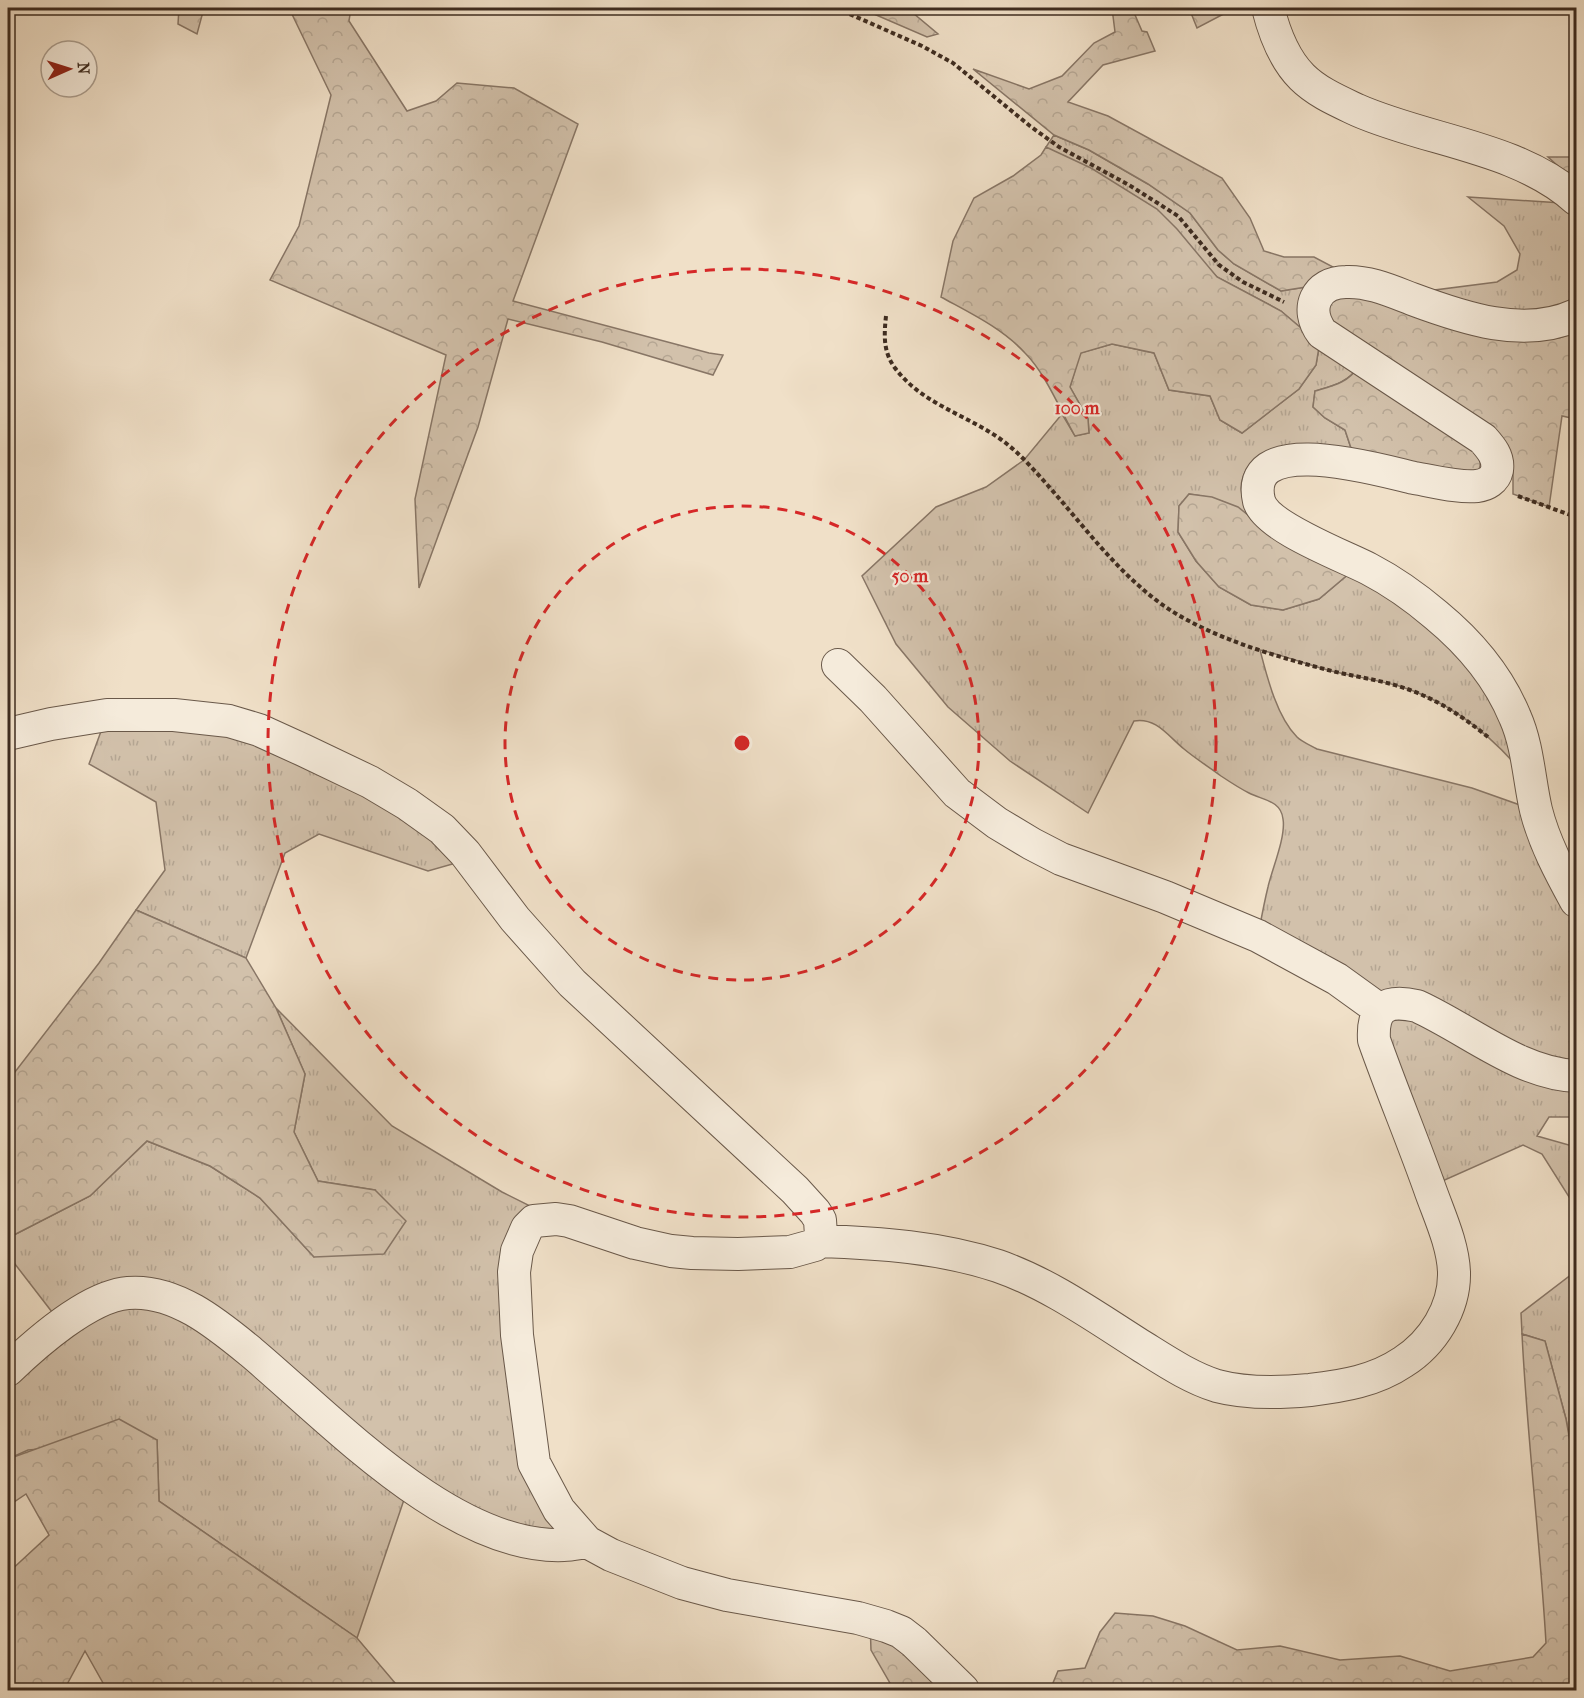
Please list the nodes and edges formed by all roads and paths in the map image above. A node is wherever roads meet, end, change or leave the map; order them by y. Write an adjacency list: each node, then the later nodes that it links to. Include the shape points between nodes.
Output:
1 (836, 8): 4 (path, via 922,45 953,63 1059,147 1129,184 1178,216 1219,265 1269,296)
2 (1268, 8): 3 (street, via 1292,64 1327,95 1368,115 1507,160 1543,176)
3 (1576, 199)
4 (1312, 310): 5 (street, via 1323,290 1343,281 1376,286 1455,315 1488,322 1537,326); 7 (street, via 1317,326 1326,336 1483,438 1497,462 1495,475)
5 (1576, 315)
6 (886, 316): 11 (path, via 885,350 908,382 944,409 1018,453 1106,553 1174,613 1260,650 1400,687 1432,700 1461,715)
7 (1485, 484): 8 (path); 12 (street, via 1456,484 1338,461 1292,460 1271,465 1264,472 1259,499 1263,510 1289,530 1370,570 1412,597 1474,651 1504,693 1516,720 1544,834)
8 (1576, 517)
9 (838, 665): 13 (street, via 957,793 1015,834 1061,859 1257,936 1337,979)
10 (8, 734): 15 (street, via 107,715 174,715 230,721 303,750 407,804 457,845 515,919 572,982 808,1203 820,1220)
11 (1495, 744)
12 (1576, 901)
13 (1380, 1010): 14 (street, via 1397,1003 1417,1006 1531,1065); 15 (street, via 1374,1024 1374,1040 1442,1222 1454,1271 1448,1306 1431,1337 1407,1360 1379,1376 1339,1387 1295,1391 1228,1388 1188,1373 1056,1294 998,1266 918,1248)
14 (1576, 1076)
15 (819, 1241): 17 (street, via 804,1248 769,1254 692,1254 635,1243 569,1221 534,1221 527,1228 517,1251 514,1272 517,1335 534,1463 559,1510)
16 (8, 1370): 17 (street, via 30,1348 89,1305 127,1293 172,1300 197,1311 234,1338 387,1470 446,1508 503,1536 539,1544)
17 (587, 1542): 18 (street, via 682,1583 886,1626 914,1642)
18 (963, 1690)

